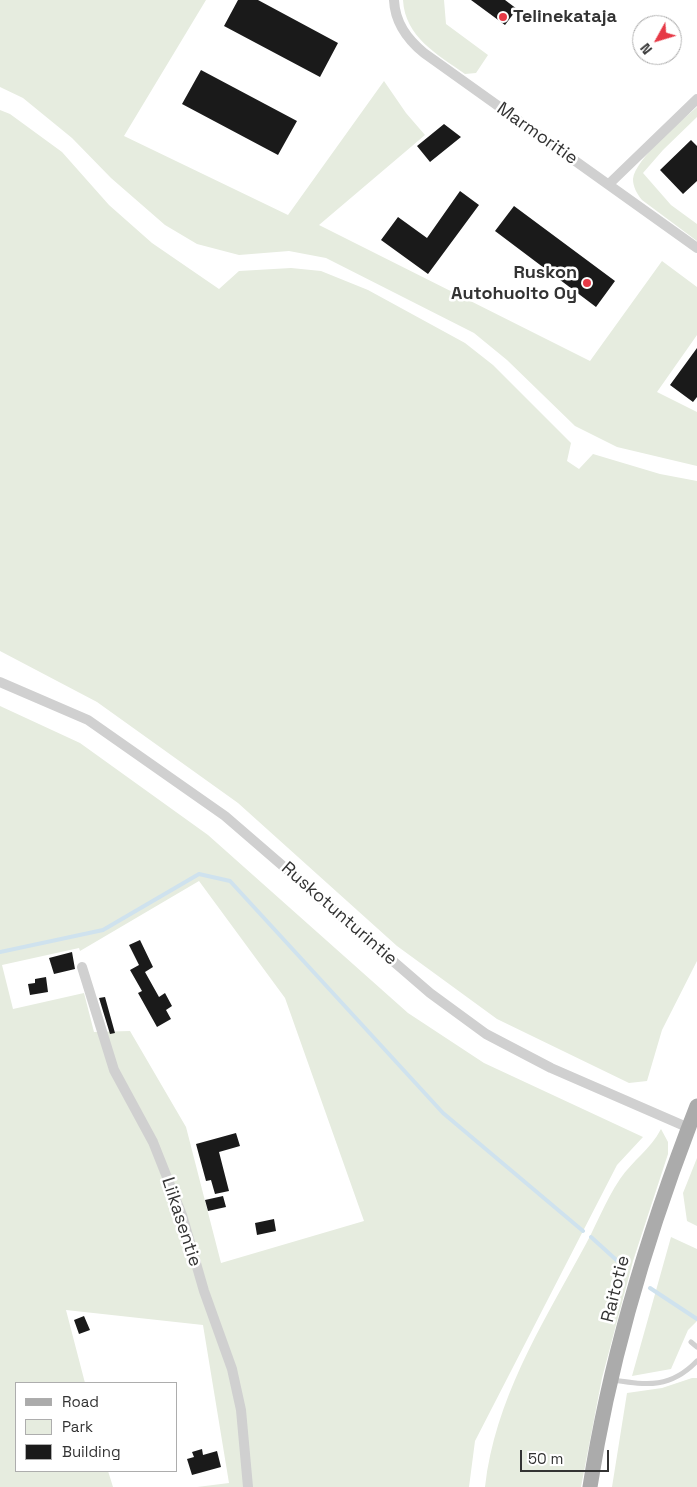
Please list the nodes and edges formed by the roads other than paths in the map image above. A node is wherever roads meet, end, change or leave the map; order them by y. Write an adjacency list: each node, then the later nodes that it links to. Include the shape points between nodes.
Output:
1 (394, 3): 3 (street, Marmoritie, via 400,27 419,49)
2 (697, 99): 3 (street)
3 (609, 184): 4 (street, Marmoritie)
4 (697, 248)
5 (0, 682): 8 (street, Ruskotunturintie, via 88,720 225,816 430,993 486,1034 551,1068)
6 (82, 967): 13 (street, Liikasentie, via 114,1070 153,1142 182,1215 232,1369 241,1410)
7 (697, 1106): 8 (main road, Raitotie)
8 (689, 1128): 12 (main road, Raitotie, via 641,1263)
9 (691, 1342): 10 (lane)
10 (697, 1347)
11 (697, 1362): 12 (lane, via 687,1372 663,1383 646,1385)
12 (612, 1380): 14 (main road, Raitotie)
13 (248, 1487)
14 (590, 1487)

